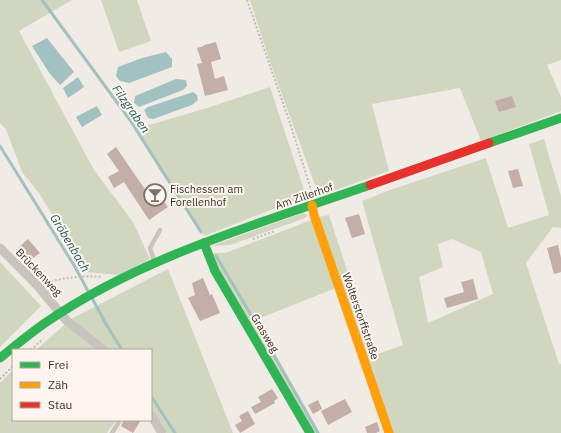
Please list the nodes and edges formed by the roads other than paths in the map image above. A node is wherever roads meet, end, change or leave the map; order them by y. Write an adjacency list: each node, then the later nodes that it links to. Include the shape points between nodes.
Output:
1 (561, 118): 2 (street, Am Zillerhof)
2 (314, 205): 4 (street, Am Zillerhof); 15 (street, Wolterstorffstraße, via 316,223)
3 (160, 230): 6 (lane, via 150,248)
4 (204, 243): 6 (street, Am Zillerhof); 14 (street, Grasweg, via 215,271)
5 (0, 248): 7 (street, Brückenweg)
6 (155, 263): 7 (street, Am Zillerhof)
7 (61, 312): 8 (street, Brückenweg, via 66,320); 9 (street, Am Zillerhof)
8 (103, 349)
9 (0, 358)
10 (152, 417): 13 (street)
11 (119, 421): 12 (lane)
12 (112, 433)
13 (162, 433)
14 (310, 433)
15 (389, 433)

